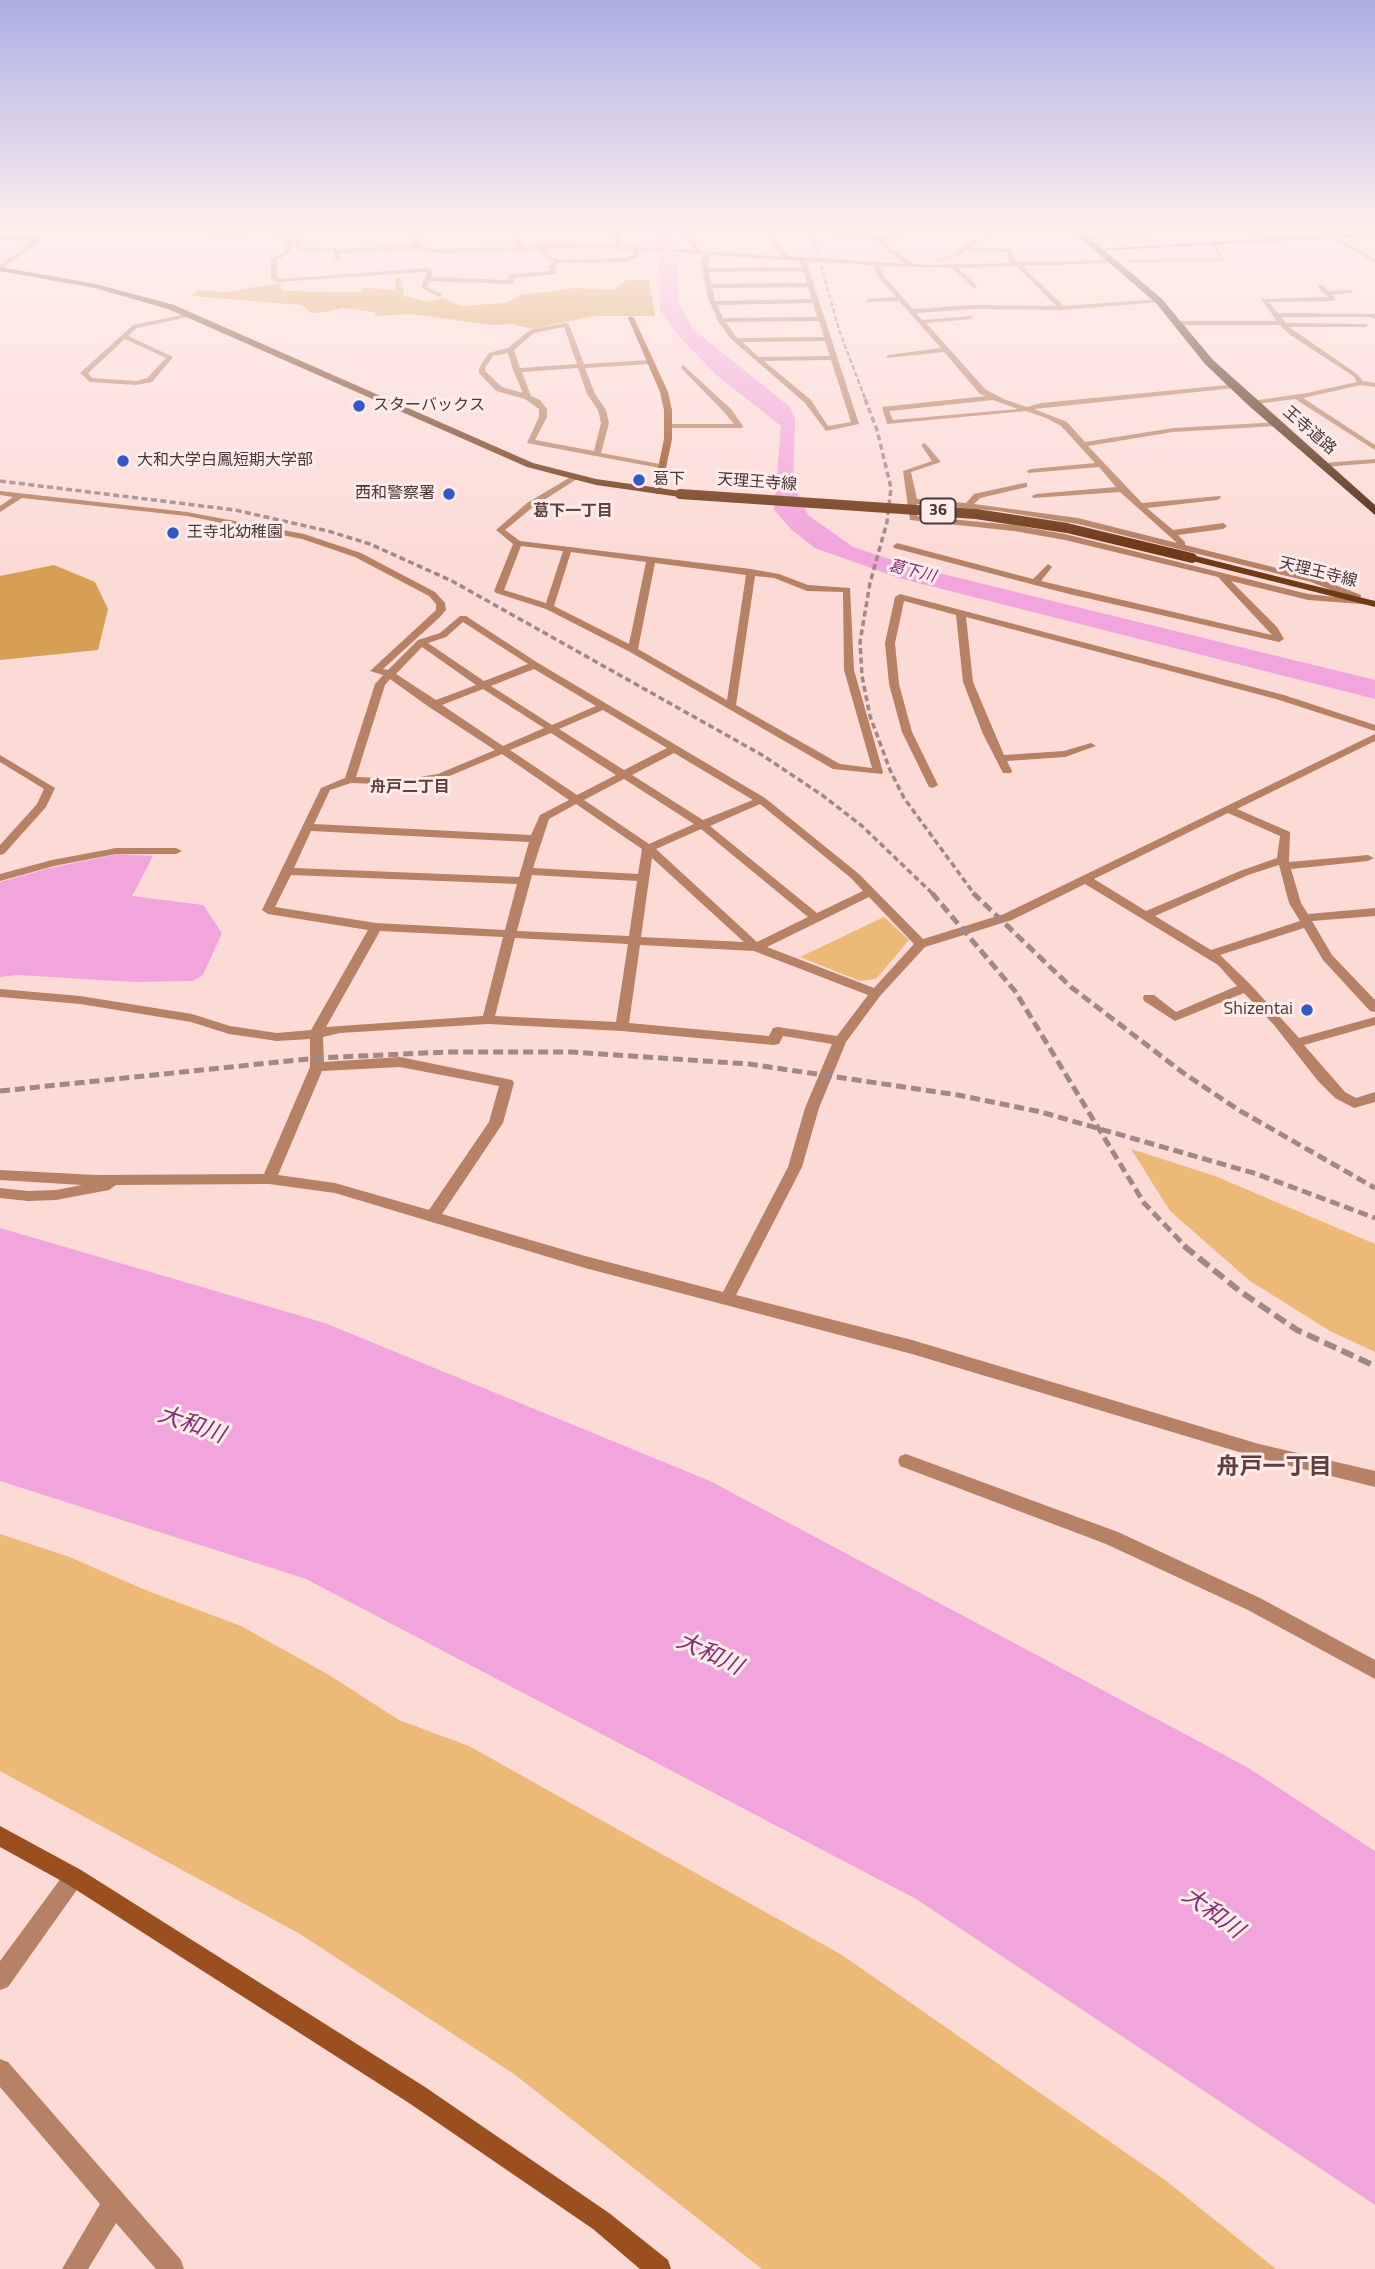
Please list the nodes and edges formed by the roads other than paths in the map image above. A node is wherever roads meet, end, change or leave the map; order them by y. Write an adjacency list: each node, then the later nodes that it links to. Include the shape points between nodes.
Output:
1 (235, 335): 41 (main road, 天理王寺線 / 36, via 484,447)
2 (527, 335): 13 (street)
3 (570, 335): 19 (street)
4 (638, 335): 18 (street)
5 (731, 335): 12 (street)
6 (826, 335): 11 (street)
7 (932, 335): 14 (street)
8 (1188, 335): 24 (highway, 王寺道路)
9 (1294, 335): 22 (street)
10 (124, 336): 10 (street, via 170,357 149,380 90,380 84,373)
11 (827, 339): 12 (street); 16 (street)
12 (736, 341): 17 (street)
13 (510, 350): 21 (street); 25 (street, via 491,354 482,368 499,389)
14 (945, 350): 15 (street); 27 (street)
15 (888, 357)
16 (834, 358): 17 (street); 17 (street, via 855,424 826,429 808,402)
17 (757, 359)
18 (650, 362): 19 (street); 31 (street, via 666,401)
19 (581, 366): 21 (street); 35 (street, via 605,423)
20 (684, 367): 31 (street, via 739,426)
21 (516, 370): 25 (street)
22 (1361, 383): 23 (street); 26 (street)
23 (1375, 385)
24 (1235, 386): 28 (highway, 王寺道路); 29 (street)
25 (528, 397): 35 (street, via 543,409 530,441)
26 (1297, 397): 28 (street); 34 (street)
27 (991, 398): 29 (street); 29 (street, via 885,408 890,422)
28 (1252, 403): 30 (highway, 王寺道路)
29 (1026, 409): 33 (street, via 1059,420)
30 (1277, 424): 33 (street, via 1173,430); 38 (highway, 王寺道路)
31 (670, 426): 39 (street)
32 (925, 445): 49 (street, via 937,462 907,471)
33 (1083, 445): 37 (street)
34 (1375, 448)
35 (597, 454): 39 (street)
36 (1375, 461): 38 (street)
37 (1100, 465): 40 (street); 43 (street)
38 (1324, 465): 53 (highway, 王寺道路)
39 (662, 467): 44 (street)
40 (1031, 471)
41 (574, 477): 44 (main road, 天理王寺線 / 36); 56 (street, via 500,530)
42 (1024, 485): 50 (street, via 977,496)
43 (1122, 489): 47 (street); 51 (street)
44 (657, 492): 66 (main road, 天理王寺線 / 36, bridge, via 976,514 1067,528)
45 (0, 493): 46 (street)
46 (20, 495): 52 (street); 72 (street, via 258,526 331,544 387,569 438,599 441,610 375,671)
47 (1036, 496)
48 (1217, 498): 51 (street)
49 (913, 500): 50 (street); 61 (street, via 913,518 1027,530)
50 (969, 505): 58 (street, via 1078,521)
51 (1140, 506): 55 (street)
52 (0, 510)
53 (1375, 511)
54 (1223, 526): 55 (street)
55 (1172, 533): 58 (street)
56 (518, 544): 59 (street); 67 (street, via 499,592)
57 (897, 546): 65 (street)
58 (1180, 546): 61 (street); 66 (street, via 1314,580)
59 (568, 549): 60 (street); 67 (street)
60 (651, 561): 63 (street); 70 (street)
61 (1168, 562): 64 (street)
62 (1048, 567): 65 (street)
63 (751, 572): 76 (street); 76 (street, via 807,588 847,590 849,670 878,772 837,767)
64 (1221, 576): 65 (street, via 1275,629 1279,639); 66 (street, via 1308,597)
65 (1035, 582)
66 (1374, 603)
67 (549, 607): 70 (street)
68 (961, 614): 78 (street, via 1280,696); 84 (street, via 968,682); 90 (street, via 901,597 890,643 899,706)
69 (421, 642): 71 (street, via 443,635 463,618); 72 (street); 73 (street)
70 (633, 650): 76 (street)
71 (535, 665): 73 (street); 75 (street)
72 (388, 673): 74 (street); 89 (street, via 375,694)
73 (483, 685): 74 (street); 77 (street)
74 (433, 705): 82 (street)
75 (604, 706): 77 (street); 81 (street)
76 (731, 706)
77 (551, 728): 82 (street); 88 (street)
78 (1375, 728)
79 (1375, 738): 93 (street)
80 (1091, 746): 84 (street, via 1065,754)
81 (675, 748): 88 (street); 92 (street)
82 (499, 750): 89 (street, via 432,779); 91 (street)
83 (0, 758): 86 (street)
84 (1000, 758): 87 (street)
85 (0, 765): 86 (street)
86 (20, 768): 99 (street, via 45,783 49,794)
87 (1007, 771)
88 (625, 773): 91 (street); 94 (street)
89 (350, 780): 95 (street, via 326,788)
90 (933, 785)
91 (574, 799): 96 (street, via 544,817); 97 (street)
92 (761, 800): 94 (street); 107 (street)
93 (1228, 809): 101 (street, via 1286,834); 106 (street)
94 (704, 825): 97 (street); 110 (street)
95 (308, 827): 96 (street); 102 (street)
96 (535, 839): 103 (street)
97 (648, 848): 105 (street); 116 (street)
98 (176, 851): 104 (street, via 100,853)
99 (0, 852)
100 (1368, 858): 101 (street)
101 (1284, 863): 109 (street, via 1244,873); 111 (street, via 1290,891)
102 (287, 872): 103 (street); 112 (street, via 268,910)
103 (526, 876): 105 (street); 113 (street)
104 (0, 878)
105 (643, 878): 114 (street)
106 (1085, 879): 109 (street); 115 (street, via 1008,918)
107 (871, 892): 110 (street); 115 (street)
108 (1375, 912): 111 (street)
109 (1145, 916): 117 (street)
110 (816, 918): 116 (street)
111 (1305, 920): 117 (street); 122 (street, via 1335,967)
112 (376, 927): 113 (street); 126 (street)
113 (511, 935): 114 (street); 123 (street)
114 (634, 941): 116 (street); 125 (street)
115 (921, 944): 120 (street)
116 (757, 947): 120 (street)
117 (1210, 954): 118 (street)
118 (1246, 987): 121 (street, via 1175,1017); 128 (street)
119 (0, 993): 126 (street, via 192,1018 242,1033 291,1037)
120 (876, 993): 127 (street)
121 (1149, 998)
122 (1375, 1008)
123 (488, 1020): 125 (street); 126 (street)
124 (1375, 1021): 128 (street)
125 (622, 1027): 127 (street, via 774,1041 778,1031)
126 (316, 1033): 129 (street)
127 (840, 1041): 136 (street, via 808,1117 796,1167)
128 (1296, 1043): 130 (street, via 1340,1095 1354,1103)
129 (317, 1067): 133 (street); 135 (street, via 400,1062 507,1083 496,1123)
130 (1375, 1097)
131 (0, 1175): 132 (street)
132 (131, 1179): 133 (street); 134 (street, via 56,1195)
133 (270, 1179): 135 (street, via 335,1188)
134 (0, 1193)
135 (433, 1216): 136 (street)
136 (727, 1298): 138 (street, via 912,1347 1259,1451)
137 (906, 1461): 139 (street, via 1112,1538 1254,1604)
138 (1375, 1479)
139 (1375, 1670)
140 (0, 1836): 141 (street)
141 (75, 1877): 142 (street); 147 (street, via 417,2095 601,2221)
142 (0, 1979)
143 (0, 2070): 144 (street)
144 (114, 2204): 145 (street); 146 (street)
145 (74, 2269)
146 (172, 2269)
147 (659, 2269)

